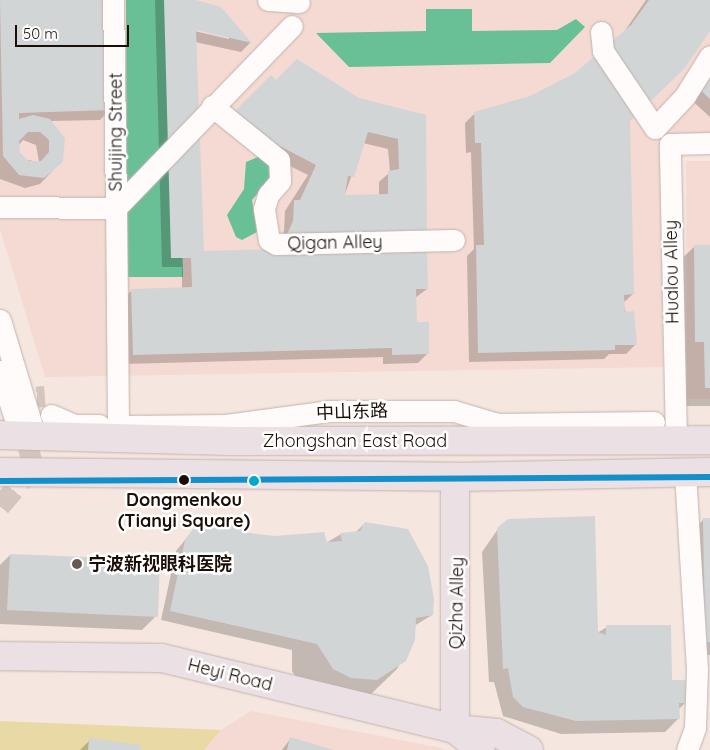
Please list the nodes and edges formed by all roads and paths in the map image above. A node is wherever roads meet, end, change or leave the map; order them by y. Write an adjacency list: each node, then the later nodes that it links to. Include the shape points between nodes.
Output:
1 (113, 0): 10 (street, Shuijing Street)
2 (268, 0): 3 (street)
3 (299, 2)
4 (292, 26): 7 (street)
5 (601, 32): 6 (street, via 604,51 656,128 685,96)
6 (710, 56)
7 (212, 106): 10 (street); 11 (street, Qigan Alley, via 279,160 280,181 268,195 264,209 269,240 276,244)
8 (710, 143): 18 (street, Hualou Alley, via 670,144)
9 (0, 207): 10 (street, Shuijing Street)
10 (116, 208): 16 (street)
11 (454, 240)
12 (0, 320): 17 (street)
13 (0, 371): 17 (street)
14 (51, 415): 16 (street, 中山东路, via 75,425)
15 (654, 422): 16 (street, 中山东路, via 498,424 454,411 330,411 226,424)
16 (118, 426)
17 (18, 436): 18 (main road, Zhongshan East Road, via 230,441)
18 (676, 440): 19 (main road, Zhongshan East Road)
19 (710, 440)
20 (0, 472): 22 (main road, Zhongshan East Road)
21 (697, 472): 22 (main road, Zhongshan East Road); 24 (street)
22 (455, 477): 25 (main road, Qizha Alley)
23 (0, 656): 25 (main road, Heyi Road, via 162,658)
24 (703, 657): 28 (street, via 695,728)
25 (455, 729): 26 (main road, Heyi Road); 27 (main road, Heyi Road, via 497,733)
26 (481, 750)
27 (529, 750)
28 (687, 750)

